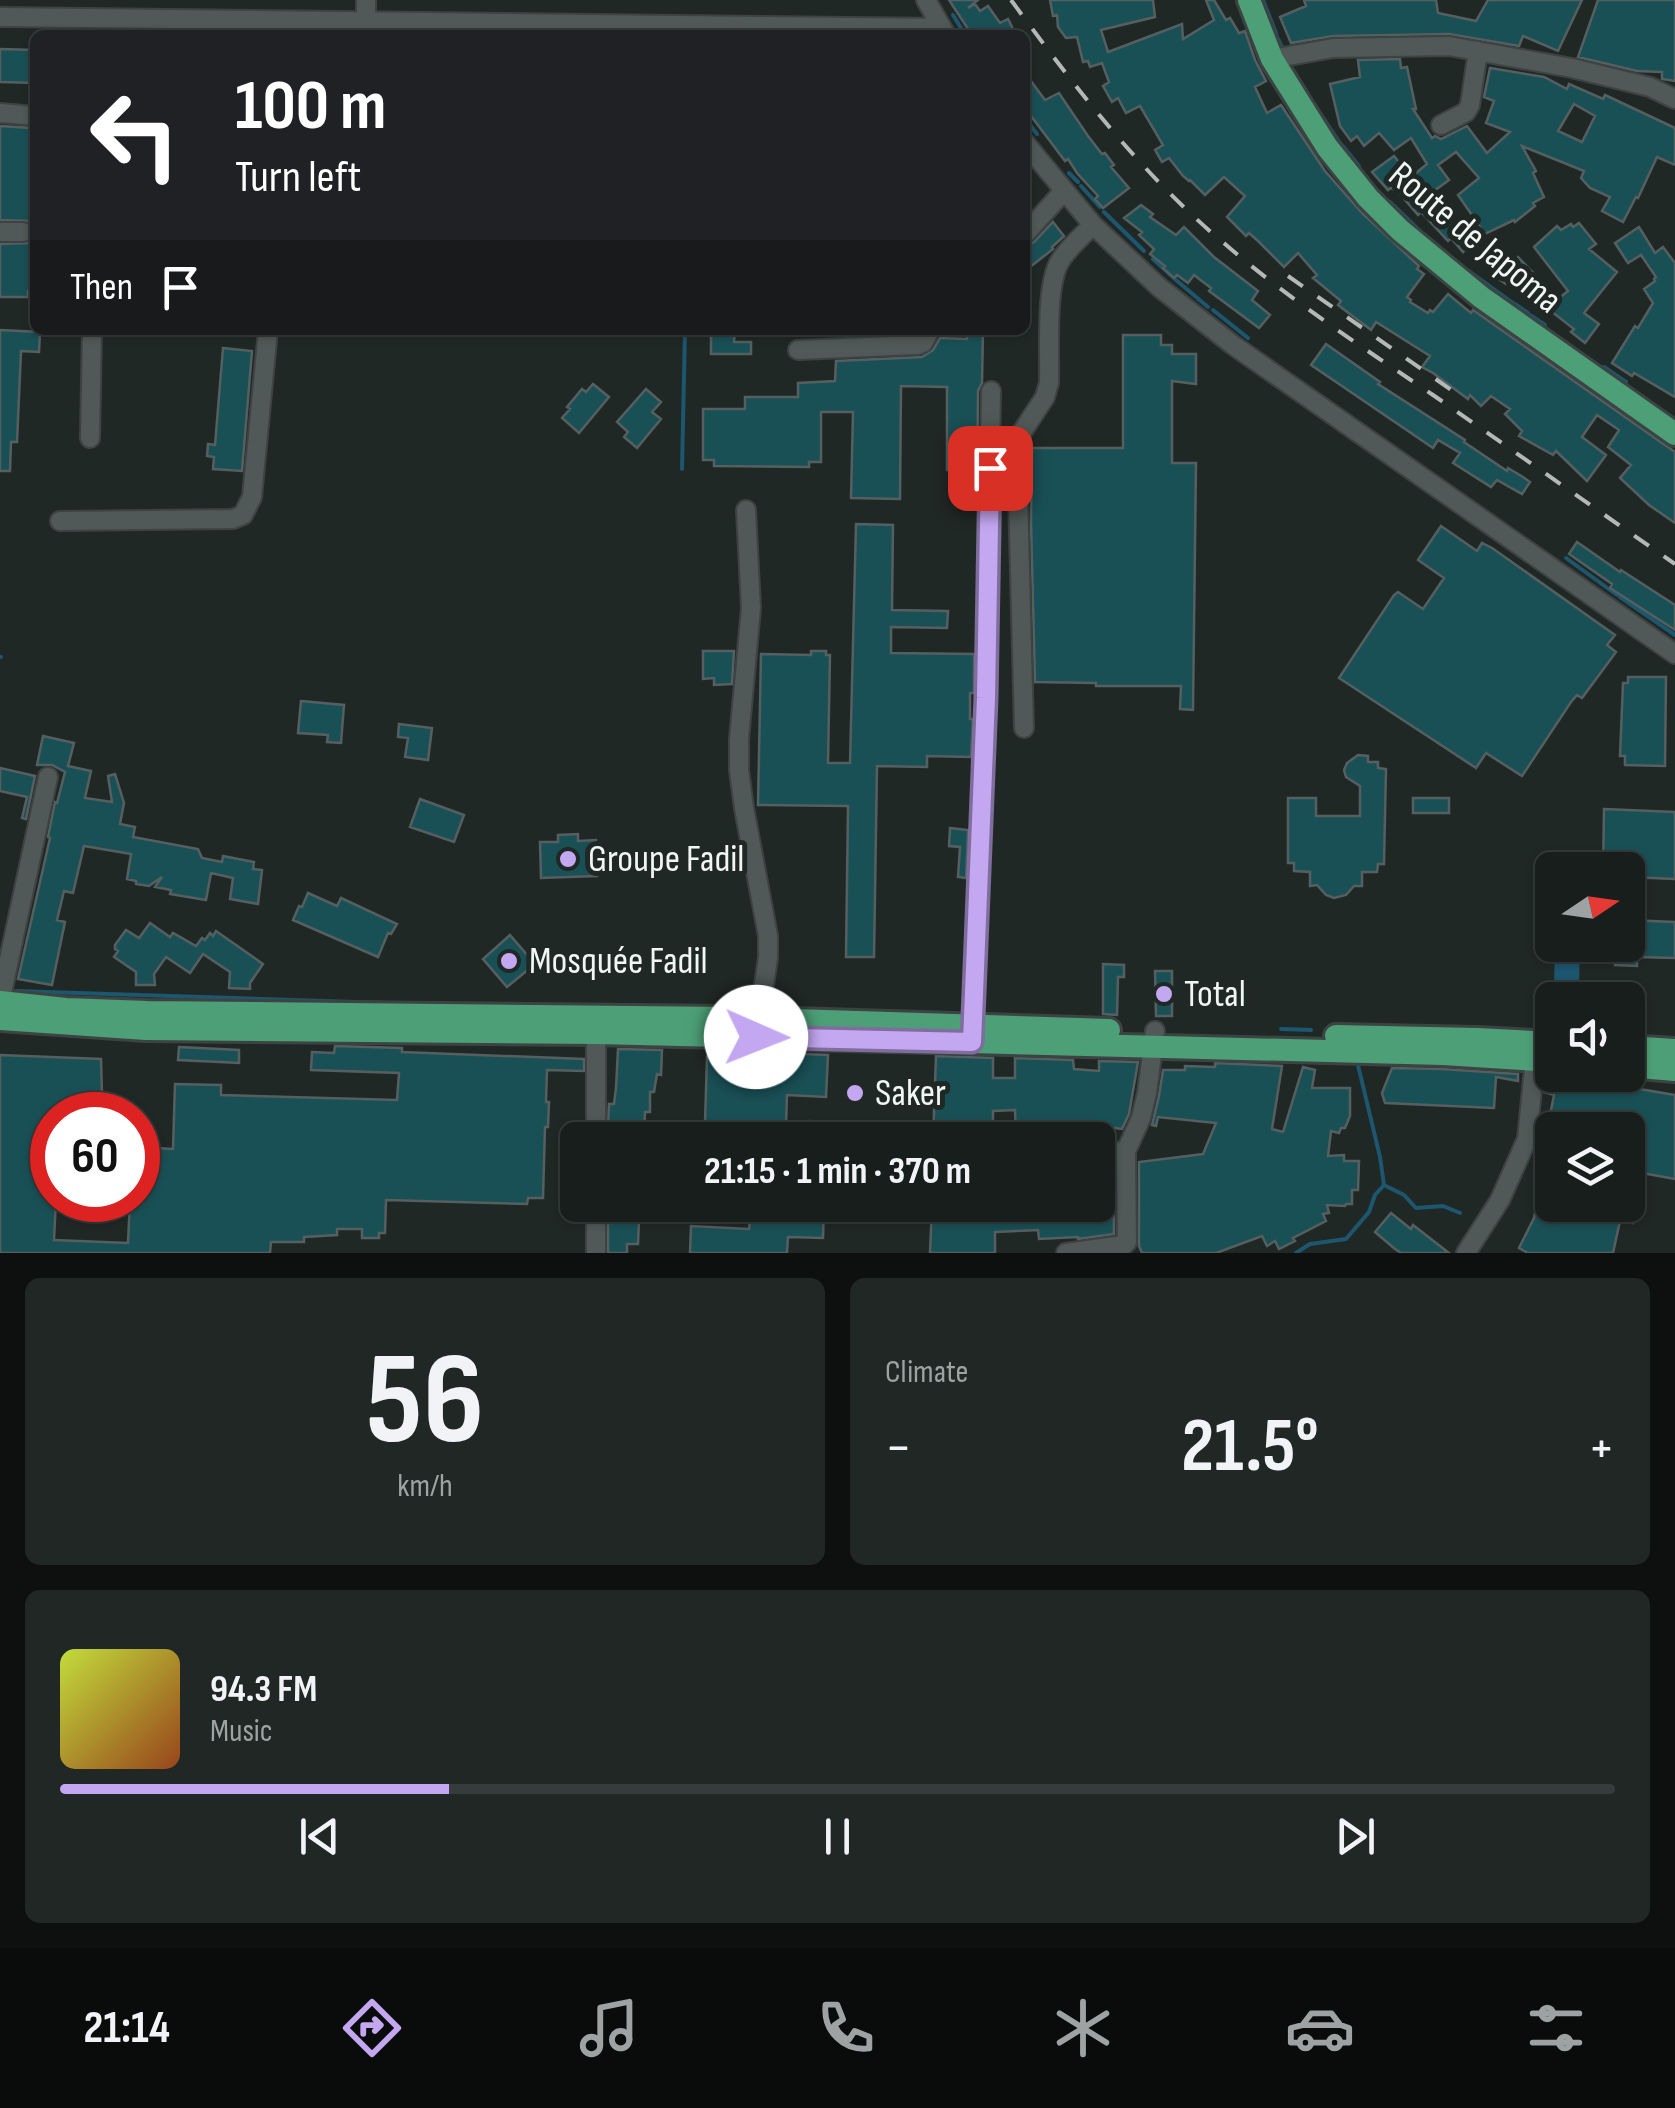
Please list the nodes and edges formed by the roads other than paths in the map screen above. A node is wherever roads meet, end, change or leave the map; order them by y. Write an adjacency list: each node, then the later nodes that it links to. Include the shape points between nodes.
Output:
1 (366, 0): 5 (street)
2 (926, 0): 7 (street)
3 (1249, 0): 9 (main road, Route de Japoma)
4 (0, 17): 5 (street)
5 (366, 22): 6 (street)
6 (643, 30)
7 (943, 30)
8 (1478, 52): 9 (street, via 1358,46); 10 (street); 15 (street, via 1470,105)
9 (1272, 59): 27 (main road, Route de Japoma, via 1327,148 1400,230 1481,297)
10 (1650, 87): 11 (street); 12 (street)
11 (1675, 87)
12 (1675, 99)
13 (0, 113): 14 (street)
14 (30, 116)
15 (1441, 125)
16 (1030, 149): 17 (street)
17 (1063, 192): 18 (street); 19 (street)
18 (1093, 224): 31 (street, via 1232,345); 32 (street, via 1054,274 1049,382 1022,432 1018,455)
19 (1030, 228)
20 (0, 232): 21 (street)
21 (23, 232)
22 (92, 335): 28 (street)
23 (268, 335): 30 (street, via 252,497 243,516)
24 (927, 335): 25 (street, via 918,345)
25 (798, 350)
26 (991, 391): 40 (street)
27 (1672, 426)
28 (90, 438)
29 (746, 510): 38 (street, via 751,608 739,770 768,936)
30 (60, 521)
31 (1675, 654)
32 (1024, 728)
33 (48, 778): 34 (street)
34 (0, 1002): 36 (main road)
35 (0, 1019): 36 (main road)
36 (146, 1021): 37 (main road)
37 (392, 1023): 38 (main road); 39 (main road)
38 (758, 1028): 39 (main road); 40 (main road)
39 (596, 1034): 48 (street)
40 (972, 1034): 41 (main road)
41 (1154, 1039): 44 (main road); 49 (street, via 1147,1093)
42 (1645, 1049): 43 (main road)
43 (1675, 1050)
44 (1535, 1051)
45 (1645, 1067): 46 (main road)
46 (1675, 1070)
47 (1536, 1092): 54 (street, via 1526,1138 1500,1200)
48 (596, 1122)
49 (1126, 1151): 50 (street); 53 (street, via 1126,1244)
50 (1115, 1152)
51 (596, 1222): 52 (street)
52 (596, 1253)
53 (1066, 1253)
54 (1466, 1253)

